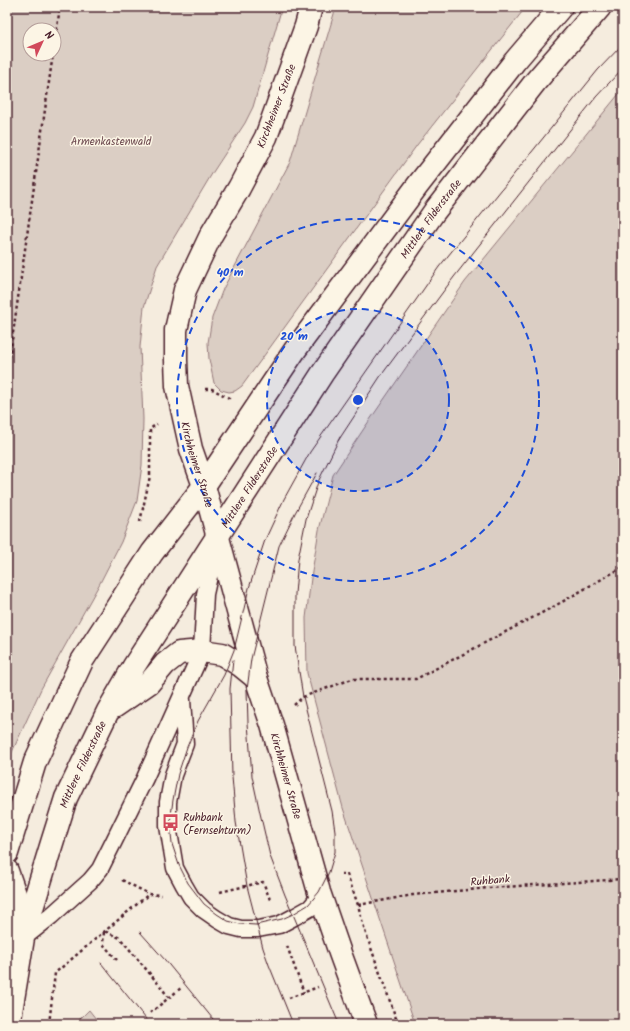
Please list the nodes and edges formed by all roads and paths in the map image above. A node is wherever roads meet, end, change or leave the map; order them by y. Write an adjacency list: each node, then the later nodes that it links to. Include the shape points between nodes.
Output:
1 (60, 7): 5 (path)
2 (311, 7): 8 (main road, Kirchheimer Straße, via 266,137 211,234 185,290 176,330 178,386 191,449)
3 (561, 7): 8 (main road, via 515,61 413,192 295,350)
4 (600, 7): 9 (main road, Mittlere Filderstraße, via 536,81 434,212 322,374)
5 (58, 22)
6 (52, 62): 7 (path)
7 (7, 375)
8 (204, 486): 9 (main road, Kirchheimer Straße); 16 (main road, via 152,553 82,661 35,762)
9 (218, 535): 11 (lane, via 205,594); 12 (main road, Kirchheimer Straße); 14 (main road, Mittlere Filderstraße)
10 (623, 567): 15 (path, via 416,679 352,679 303,697)
11 (202, 651): 12 (main road, via 222,654); 13 (lane); 14 (main road, via 179,653 165,664 149,683)
12 (256, 678): 15 (main road, Kirchheimer Straße)
13 (182, 696): 20 (lane, via 185,744 173,775 168,802 168,826 176,868); 24 (lane, via 100,869 69,900)
14 (108, 711): 24 (main road, Mittlere Filderstraße, via 66,798)
15 (272, 725): 19 (main road, Kirchheimer Straße)
16 (7, 853)
17 (7, 871): 24 (main road, via 14,894)
18 (623, 879): 35 (path, Ruhbank, via 481,888 413,895 358,905)
19 (320, 896): 20 (lane, via 310,908 279,925 258,929 229,926 204,910); 34 (main road, Kirchheimer Straße)
20 (192, 897): 21 (path, via 263,882); 22 (path, via 149,894)
21 (271, 902)
22 (104, 931): 25 (path, via 103,944); 29 (path, via 120,938); 33 (path, via 55,973)
23 (285, 943): 28 (path)
24 (15, 945): 32 (main road, Mittlere Filderstraße)
25 (117, 960)
26 (318, 987): 28 (path)
27 (181, 988): 29 (path)
28 (304, 993): 30 (path)
29 (169, 998): 31 (path)
30 (289, 998)
31 (150, 1013)
32 (9, 1024)
33 (49, 1024)
34 (366, 1024)
35 (398, 1024)

